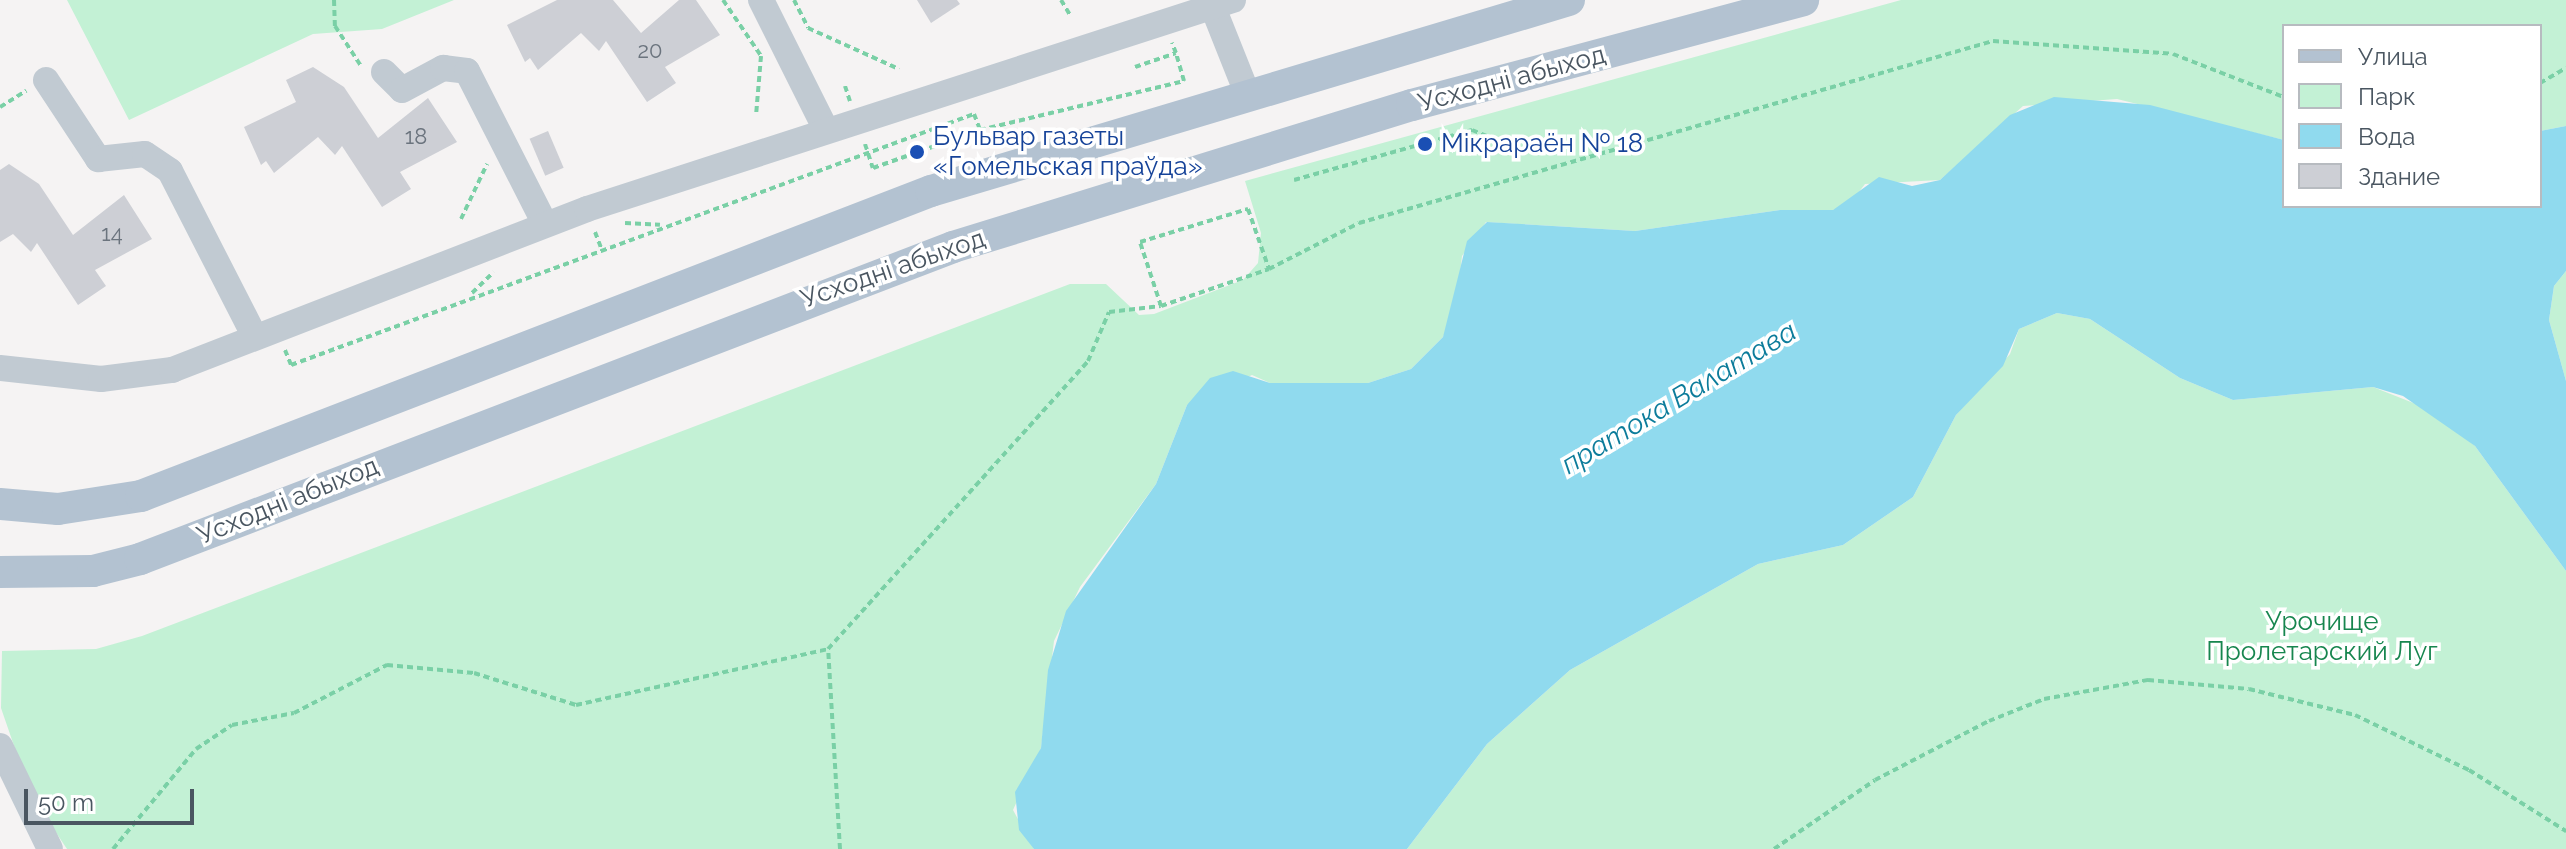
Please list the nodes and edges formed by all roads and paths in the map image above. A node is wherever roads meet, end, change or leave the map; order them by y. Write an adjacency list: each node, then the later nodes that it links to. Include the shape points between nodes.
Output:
1 (334, 0): 15 (path, via 335,26)
2 (723, 0): 23 (path, via 761,56)
3 (761, 0): 24 (street)
4 (794, 0): 14 (path, via 808,28)
5 (1061, 0): 9 (path)
6 (1569, 0): 19 (main road)
7 (1803, 0): 41 (main road, Усходні абыход, via 1412,105 953,247 140,559 93,571)
8 (1219, 2): 19 (street); 24 (street)
9 (1070, 15)
10 (1170, 36): 11 (path)
11 (1176, 53): 12 (path); 25 (path, via 1184,81)
12 (1135, 67)
13 (2566, 68): 17 (path)
14 (899, 69)
15 (374, 71): 33 (street, via 402,90 443,68 467,71)
16 (46, 80): 22 (path); 37 (street, via 98,159 145,154 165,165)
17 (2542, 82)
18 (845, 86): 21 (path)
19 (1247, 93): 40 (main road, via 800,237 141,496 58,509)
20 (2282, 96): 35 (path, via 2173,54 1993,41 1359,223)
21 (851, 103)
22 (0, 107)
23 (756, 115)
24 (825, 128): 33 (street)
25 (980, 130): 28 (path, via 873,168); 28 (path, via 974,114)
26 (861, 133): 28 (path)
27 (1505, 143): 30 (path, via 1472,130)
28 (868, 153): 34 (path)
29 (490, 158): 31 (path)
30 (1294, 180)
31 (461, 219)
32 (591, 221): 34 (path)
33 (545, 224): 37 (street)
34 (601, 248): 38 (path, via 291,365)
35 (1269, 269): 36 (path); 36 (path, via 1248,209 1140,242)
36 (1161, 306): 42 (path, via 1109,312 1088,361)
37 (255, 337): 39 (street, via 142,375 71,378)
38 (282, 343)
39 (0, 368)
40 (0, 504)
41 (0, 572)
42 (828, 649): 46 (path, via 576,705 474,673 387,665 294,713 232,725 196,749); 47 (path)
43 (0, 746): 45 (street)
44 (2566, 831): 48 (path, via 2458,764 2355,715 2249,689 2148,680 2044,699 1989,721 1875,780)
45 (50, 849)
46 (113, 849)
47 (840, 849)
48 (1774, 849)

